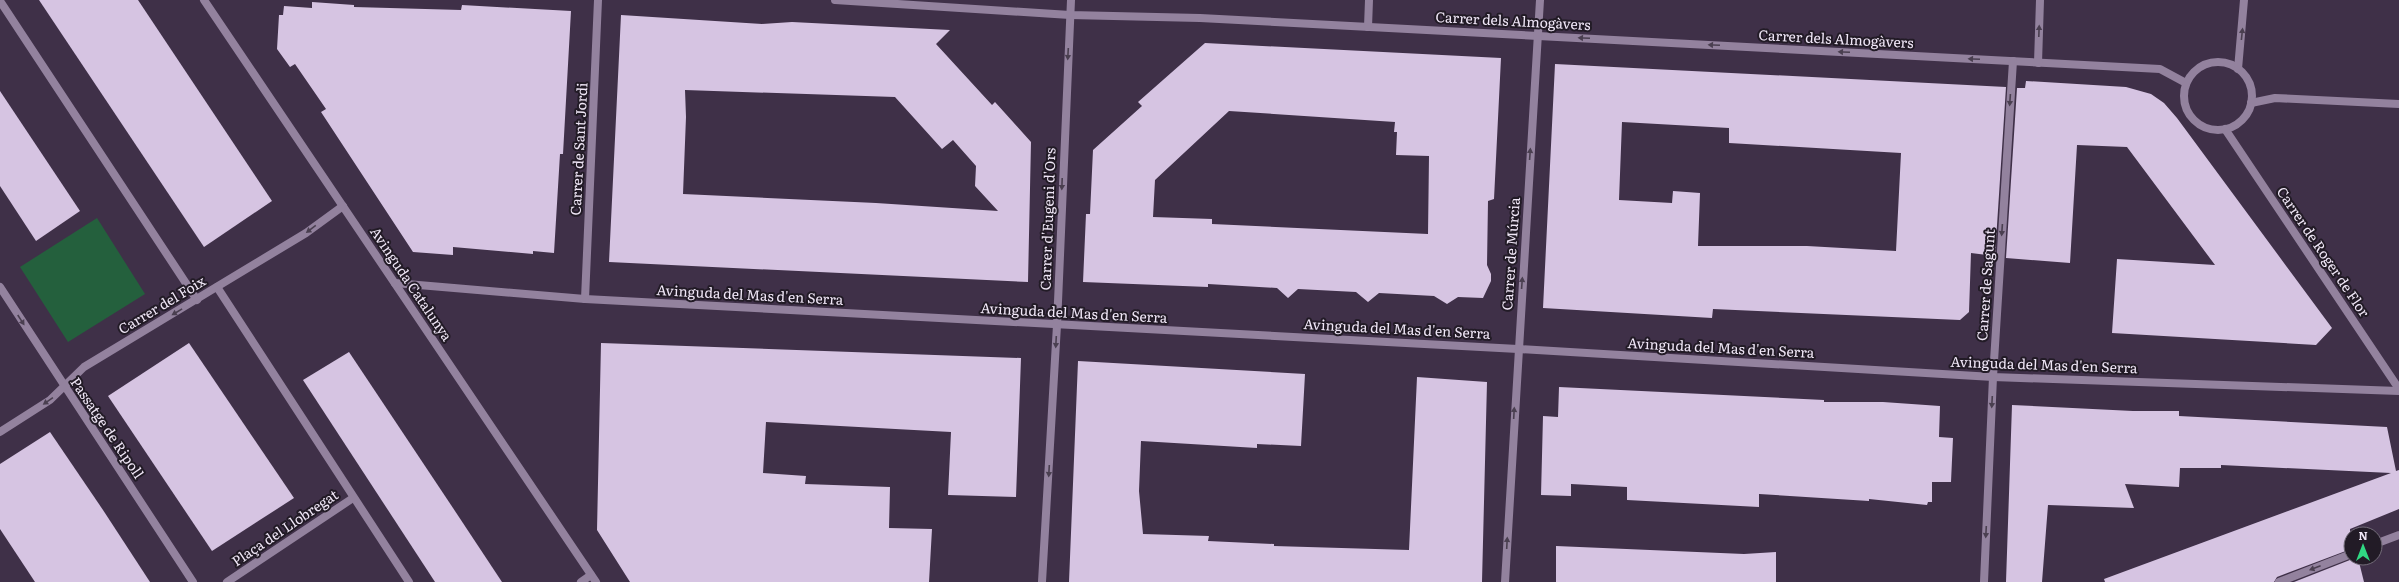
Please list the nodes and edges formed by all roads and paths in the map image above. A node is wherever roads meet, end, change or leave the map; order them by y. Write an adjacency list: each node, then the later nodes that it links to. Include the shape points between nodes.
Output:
1 (0, 0): 25 (street)
2 (204, 0): 20 (street, Avinguda Catalunya)
3 (598, 0): 24 (street, Carrer de Sant Jordi)
4 (835, 0): 10 (street, Carrer dels Almogàvers)
5 (1071, 0): 10 (street, Carrer d'Eugeni d'Ors)
6 (1369, 0): 11 (street)
7 (1540, 0): 12 (street, Carrer de Múrcia)
8 (2040, 0): 14 (street, one-way to 8)
9 (2244, 0): 15 (street, one-way to 9)
10 (1070, 15): 11 (street, Carrer dels Almogàvers, via 1200,18); 26 (street, Carrer d'Eugeni d'Ors, one-way to 26)
11 (1368, 27): 12 (street, Carrer dels Almogàvers)
12 (1538, 36): 13 (street, Carrer dels Almogàvers, one-way to 12); 27 (street, Carrer de Múrcia, one-way to 12)
13 (2013, 62): 14 (street, Carrer dels Almogàvers); 28 (street, Carrer de Sagunt, one-way to 28)
14 (2038, 63): 16 (street, Carrer dels Almogàvers, via 2160,69)
15 (2238, 69): 16 (street, via 2228,63 2205,64 2192,73); 17 (street, via 2245,75 2252,91)
16 (2186, 83): 19 (street, via 2184,102 2192,118 2201,126)
17 (2251, 103): 18 (street, via 2275,98); 19 (street, via 2241,121)
18 (2399, 104)
19 (2225, 130): 30 (street, Carrer de Roger de Flor)
20 (342, 206): 21 (street, Avinguda Catalunya); 23 (street, Carrer del Foix, one-way to 23, via 306,233)
21 (395, 283): 24 (street, Avinguda del Mas d'en Serra); 36 (street, Avinguda Catalunya)
22 (0, 287): 29 (street, Passatge de Ripoll, one-way to 29)
23 (217, 287): 25 (street, Carrer del Foix); 32 (street)
24 (585, 298): 26 (street, Avinguda del Mas d'en Serra)
25 (197, 300): 29 (street, Carrer del Foix, one-way to 29, via 84,367)
26 (1057, 325): 27 (street, Avinguda del Mas d'en Serra); 41 (street, Carrer d'Eugeni d'Ors, one-way to 41)
27 (1518, 348): 28 (street, Avinguda del Mas d'en Serra); 42 (street, Carrer de Múrcia, one-way to 27)
28 (1993, 377): 30 (street, Avinguda del Mas d'en Serra); 43 (street, Carrer de Sagunt, one-way to 43)
29 (64, 387): 31 (street, Carrer del Foix, one-way to 31, via 50,400); 37 (street, Passatge de Ripoll)
30 (2399, 390)
31 (0, 432)
32 (353, 498): 38 (street, Plaça del Llobregat); 39 (street, Plaça del Llobregat)
33 (2399, 535): 34 (street)
34 (2383, 541)
35 (2343, 557): 44 (street, one-way to 44)
36 (594, 578): 40 (street)
37 (193, 582)
38 (227, 582)
39 (409, 582)
40 (581, 582)
41 (1042, 582)
42 (1505, 582)
43 (1984, 582)
44 (2279, 582)

